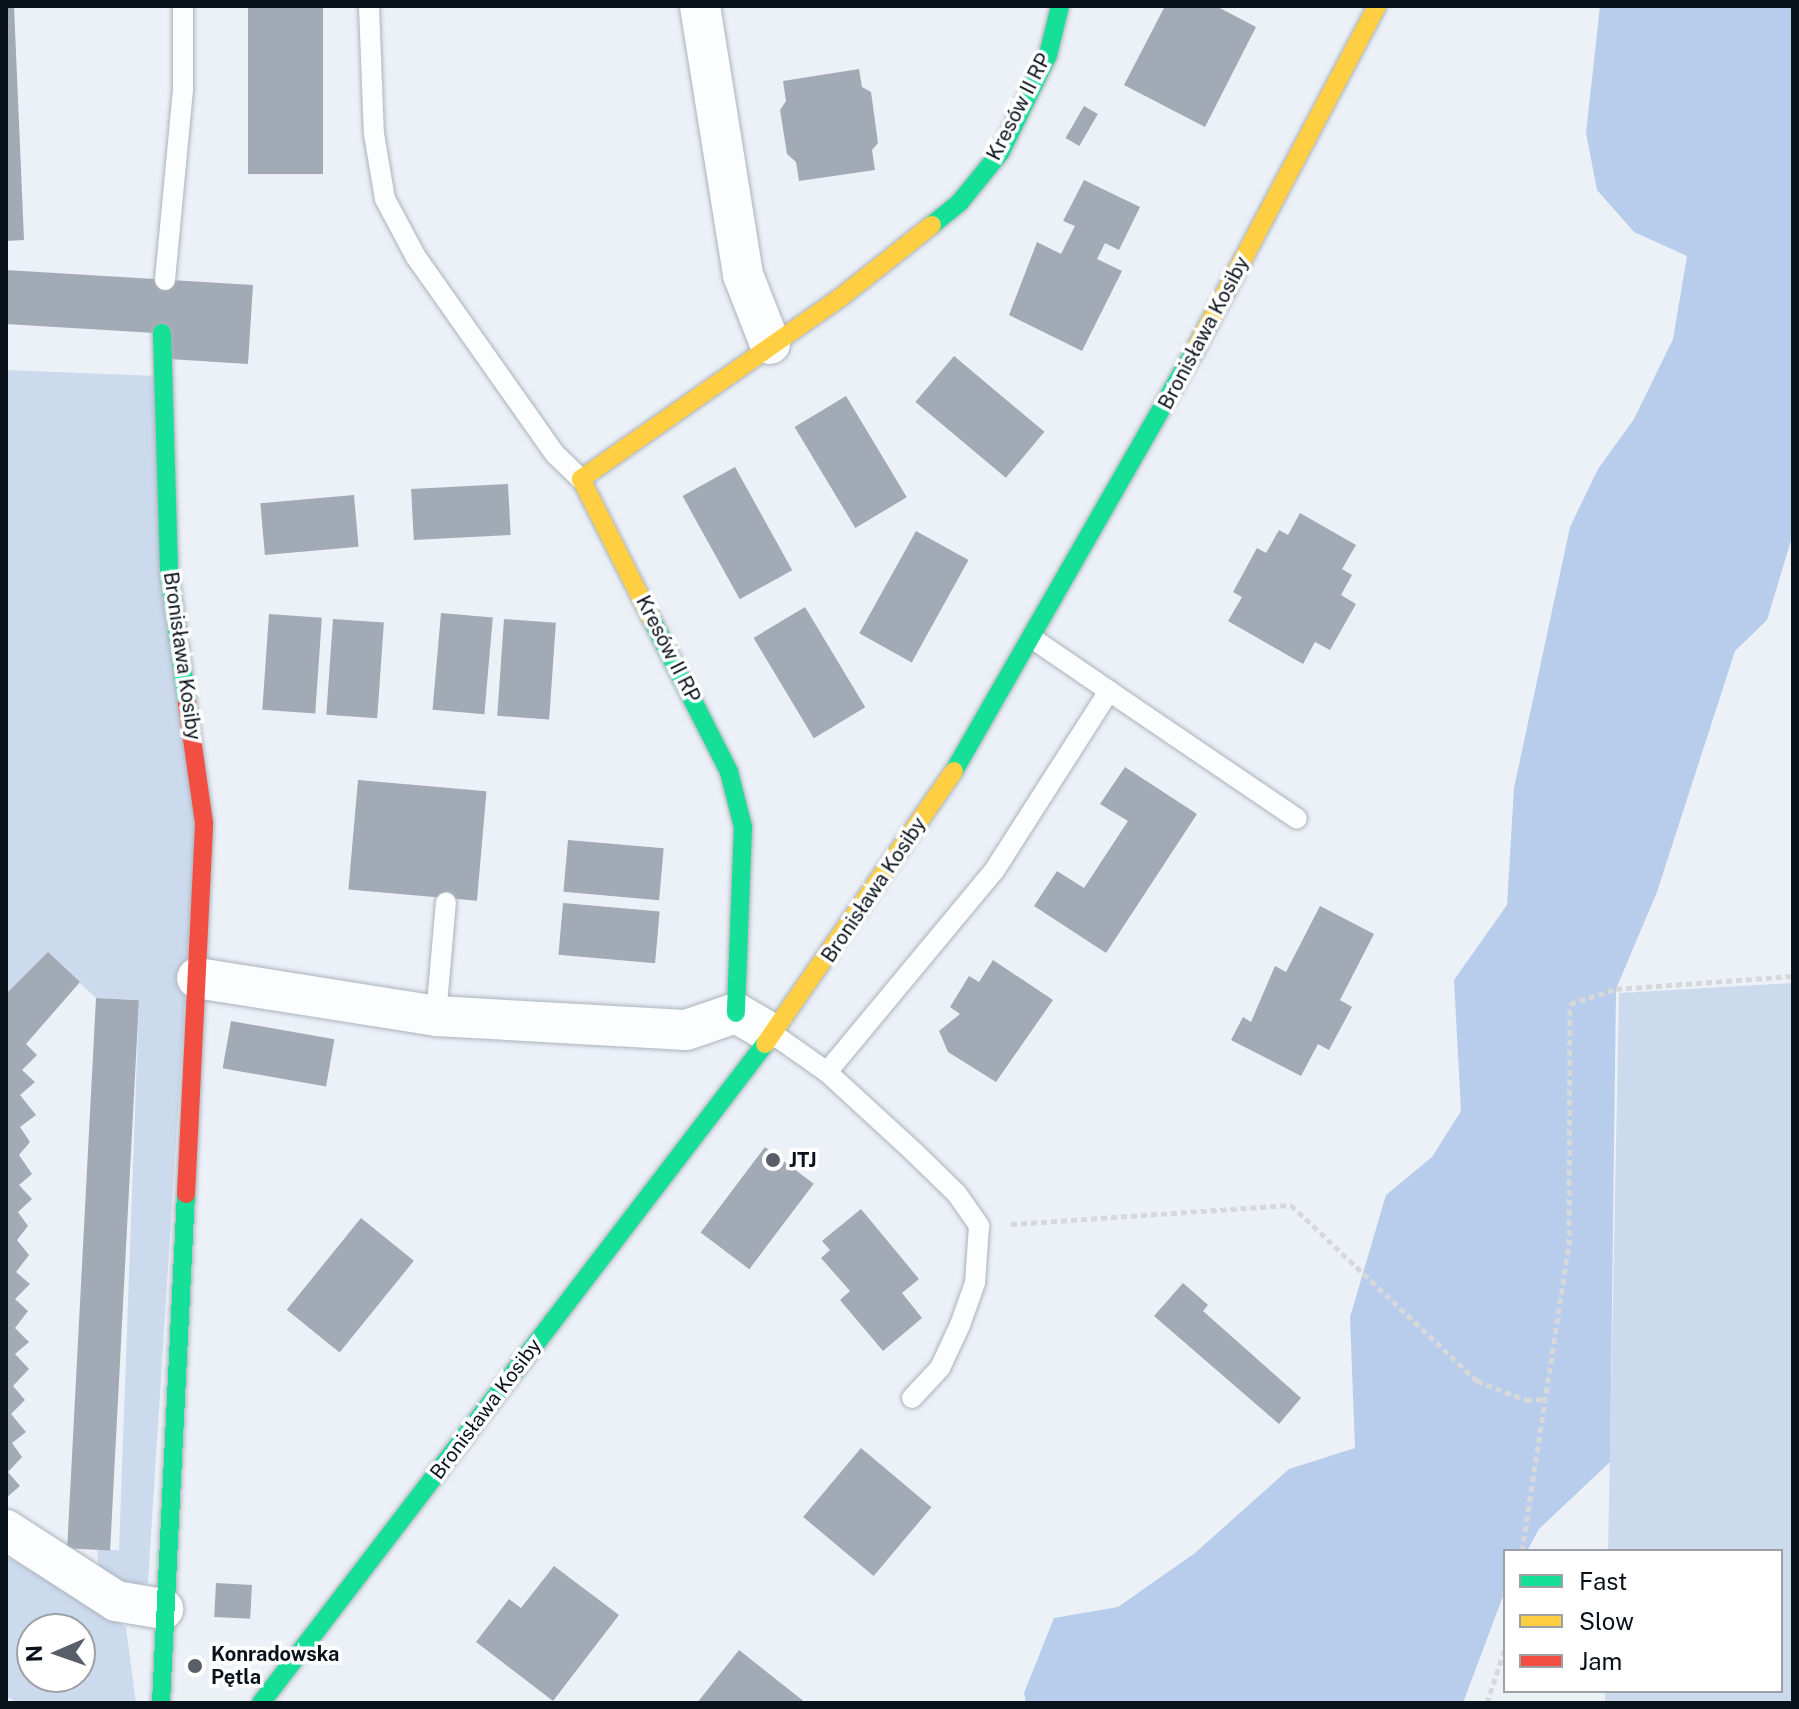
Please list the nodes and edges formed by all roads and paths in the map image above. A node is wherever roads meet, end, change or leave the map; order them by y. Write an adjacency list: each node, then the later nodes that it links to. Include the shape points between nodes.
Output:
1 (183, 6): 6 (lane, via 183,89)
2 (369, 6): 9 (lane, via 374,134 385,199 416,257 555,454)
3 (700, 6): 8 (street, via 743,275)
4 (1060, 6): 8 (street, Kresów II RP, via 1048,55 1000,153 960,202 841,297)
5 (1377, 6): 10 (street, Bronisława Kosiby)
6 (165, 280)
7 (162, 333): 15 (street, Bronisława Kosiby, via 169,571 204,823)
8 (770, 344): 9 (street, Kresów II RP)
9 (581, 479): 16 (street, Kresów II RP, via 729,772 743,827)
10 (1036, 641): 11 (lane); 18 (street, Bronisława Kosiby, via 888,872)
11 (1109, 691): 12 (lane); 19 (lane, via 994,871)
12 (1297, 819)
13 (446, 902): 17 (lane)
14 (1793, 976): 22 (path, via 1616,989 1570,1004 1569,1245)
15 (197, 978): 17 (street); 25 (street, Bronisława Kosiby)
16 (736, 1013): 17 (street, via 686,1030); 18 (street)
17 (436, 1016)
18 (773, 1034): 19 (lane); 28 (street, Bronisława Kosiby)
19 (827, 1072): 20 (lane, via 957,1194)
20 (979, 1226): 21 (lane, via 975,1283 960,1325 940,1368); 22 (path, via 1291,1205 1477,1381 1526,1400)
21 (912, 1398)
22 (1543, 1399): 24 (path)
23 (6, 1530): 25 (street, via 116,1601)
24 (1522, 1549)
25 (163, 1609): 27 (street, Bronisława Kosiby)
26 (1503, 1654): 29 (path)
27 (161, 1703)
28 (261, 1703)
29 (1487, 1703)

